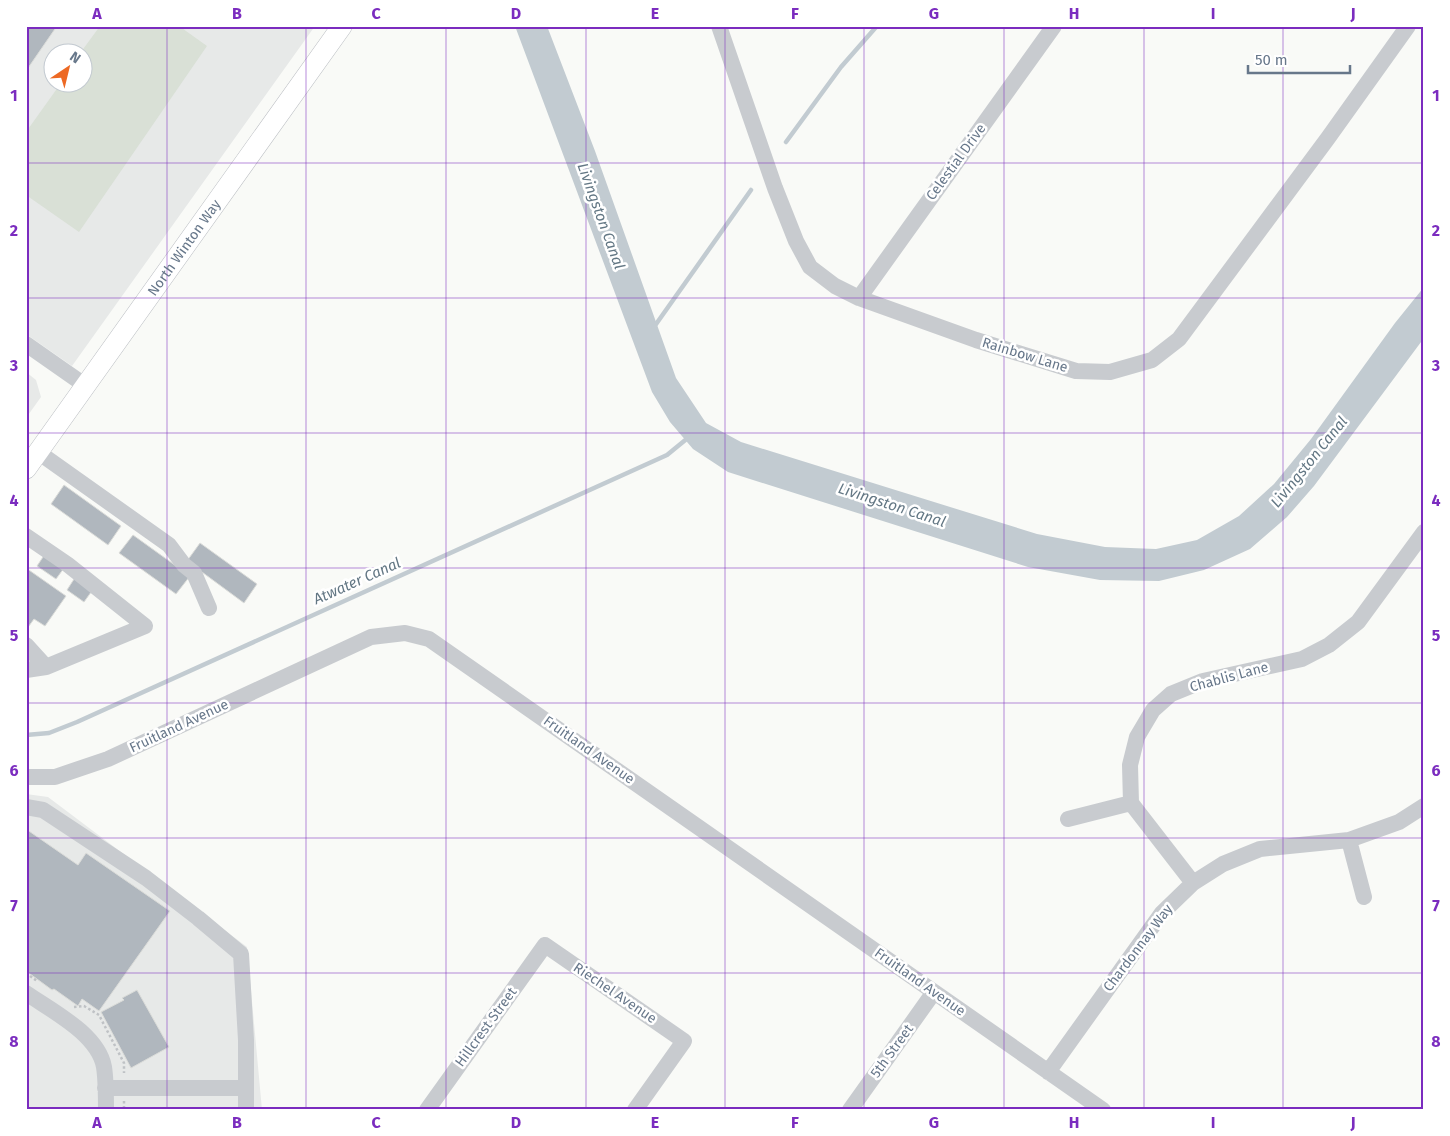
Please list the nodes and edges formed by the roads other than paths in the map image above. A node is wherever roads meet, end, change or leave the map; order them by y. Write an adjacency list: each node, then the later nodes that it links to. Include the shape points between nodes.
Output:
1 (342, 26): 7 (main road, North Winton Way)
2 (718, 26): 5 (street, Rainbow Lane, via 775,188 801,250 810,266 835,286)
3 (1054, 26): 5 (street, Celestial Drive)
4 (1408, 26): 5 (street, Rainbow Lane, via 1179,339 1152,360 1110,372 1076,371 976,340)
5 (859, 298)
6 (26, 344): 7 (street)
7 (86, 386): 8 (main road, North Winton Way)
8 (38, 452): 9 (main road, North Winton Way); 12 (street, via 169,544 194,574)
9 (26, 469)
10 (1424, 532): 17 (street, Chablis Lane, via 1358,622 1329,645 1302,659 1203,681 1171,694 1152,710 1137,737 1130,765)
11 (26, 536): 14 (street, via 145,626)
12 (209, 608)
13 (26, 645): 14 (street)
14 (46, 667): 15 (street)
15 (26, 670)
16 (26, 777): 25 (street, Fruitland Avenue, via 55,777 108,759 371,637 406,633 429,639)
17 (1131, 803): 20 (street); 22 (street)
18 (1424, 806): 21 (street, Chardonnay Way, via 1399,822)
19 (26, 807): 29 (street, via 44,810 131,868 241,954)
20 (1068, 819)
21 (1349, 840): 22 (street, Chardonnay Way, via 1260,849 1223,864); 23 (street)
22 (1192, 883): 27 (street, Chardonnay Way, via 1162,913)
23 (1364, 897)
24 (545, 945): 32 (street, Hillcrest Street); 33 (street, Riechel Avenue, via 684,1041)
25 (934, 992): 27 (street, Fruitland Avenue); 34 (street, 5th Street)
26 (26, 993): 28 (street, via 81,1031 96,1047 104,1066)
27 (1048, 1072): 35 (street, Fruitland Avenue)
28 (105, 1088): 29 (street); 30 (street)
29 (246, 1088): 31 (street)
30 (106, 1110)
31 (246, 1110)
32 (427, 1110)
33 (635, 1110)
34 (850, 1110)
35 (1103, 1110)

